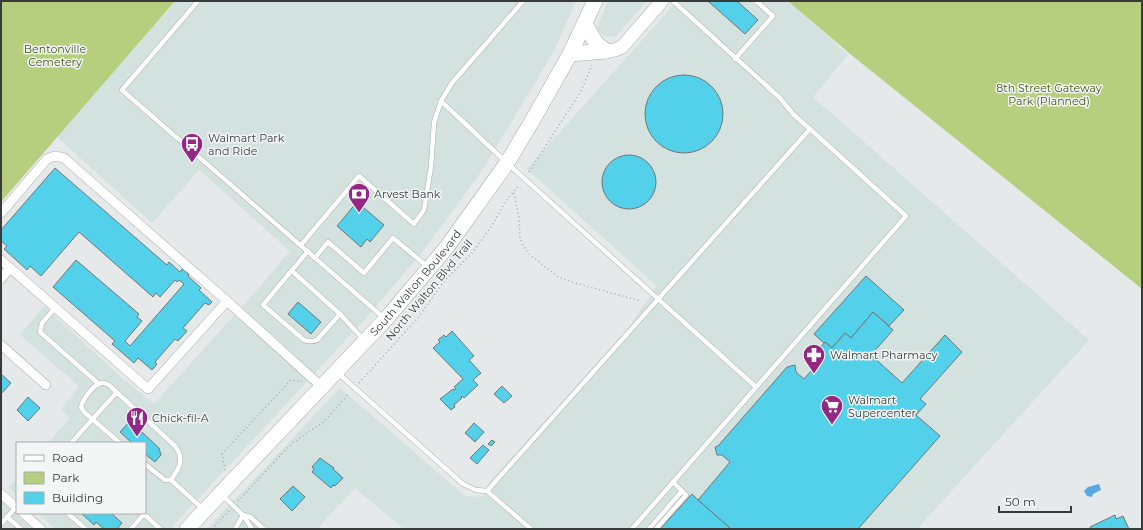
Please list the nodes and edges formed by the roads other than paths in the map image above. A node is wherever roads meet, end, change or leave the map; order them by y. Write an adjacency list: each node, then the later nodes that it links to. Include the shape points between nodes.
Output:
1 (198, 1): 15 (lane, via 122,90)
2 (523, 1): 11 (lane, via 452,83)
3 (595, 1): 7 (main road, South Walton Boulevard)
4 (662, 1): 8 (main road, via 622,47)
5 (673, 1): 10 (lane)
6 (756, 1): 10 (lane, via 773,16)
7 (585, 24): 8 (main road, via 596,43); 9 (main road, South Walton Boulevard)
8 (606, 51): 9 (main road)
9 (570, 54): 13 (main road, South Walton Boulevard)
10 (735, 59): 12 (lane)
11 (441, 101): 13 (lane); 15 (lane, via 434,123 431,167 424,210 414,224 359,176)
12 (810, 129): 23 (lane); 34 (lane, via 906,216)
13 (507, 163): 20 (main road, South Walton Boulevard); 23 (lane)
14 (1, 213): 24 (street, via 47,159 55,156 64,158)
15 (301, 245): 16 (lane)
16 (308, 251): 17 (lane); 21 (lane)
17 (315, 258): 20 (lane, via 328,242 364,273 393,238); 27 (lane)
18 (1, 260): 19 (street)
19 (10, 268): 22 (street); 25 (street)
20 (429, 268): 27 (main road, South Walton Boulevard)
21 (292, 271): 26 (lane); 26 (lane, via 263,305 308,342 317,340)
22 (1, 279)
23 (658, 299): 34 (lane); 42 (lane)
24 (226, 302): 25 (street, via 148,389); 33 (street)
25 (55, 308): 31 (lane, via 42,323 40,332)
26 (340, 314): 28 (lane)
27 (386, 319): 28 (main road, South Walton Boulevard)
28 (365, 341): 30 (main road, South Walton Boulevard)
29 (1, 345): 32 (street)
30 (336, 372): 33 (main road, South Walton Boulevard); 42 (lane, via 463,484 476,490)
31 (99, 384): 35 (lane, via 104,382); 36 (lane, via 82,402 81,407)
32 (46, 385)
33 (322, 387): 44 (main road, South Walton Boulevard)
34 (756, 387): 41 (lane)
35 (117, 392): 36 (lane); 40 (lane, via 180,453 179,468)
36 (93, 420): 37 (lane); 38 (lane)
37 (72, 442)
38 (119, 442)
39 (146, 465): 40 (lane, via 165,480)
40 (171, 480): 48 (lane)
41 (673, 482): 43 (lane); 65 (lane)
42 (487, 491): 64 (lane)
43 (682, 491): 66 (lane); 67 (lane, via 686,495)
44 (220, 493): 48 (main road, South Walton Boulevard); 52 (lane)
45 (1, 494): 46 (street)
46 (16, 507)
47 (16, 510): 53 (lane)
48 (204, 510): 60 (main road, South Walton Boulevard)
49 (24, 514): 56 (street)
50 (68, 514): 57 (lane)
51 (143, 514): 58 (lane); 59 (lane)
52 (243, 515): 61 (lane); 62 (lane); 63 (lane, via 250,517)
53 (7, 517): 54 (lane); 55 (lane)
54 (1, 524)
55 (21, 529)
56 (41, 529)
57 (86, 529)
58 (131, 529)
59 (160, 529)
60 (186, 529)
61 (236, 529)
62 (252, 529)
63 (264, 529)
64 (531, 529)
65 (632, 529)
66 (649, 529)
67 (656, 529)

